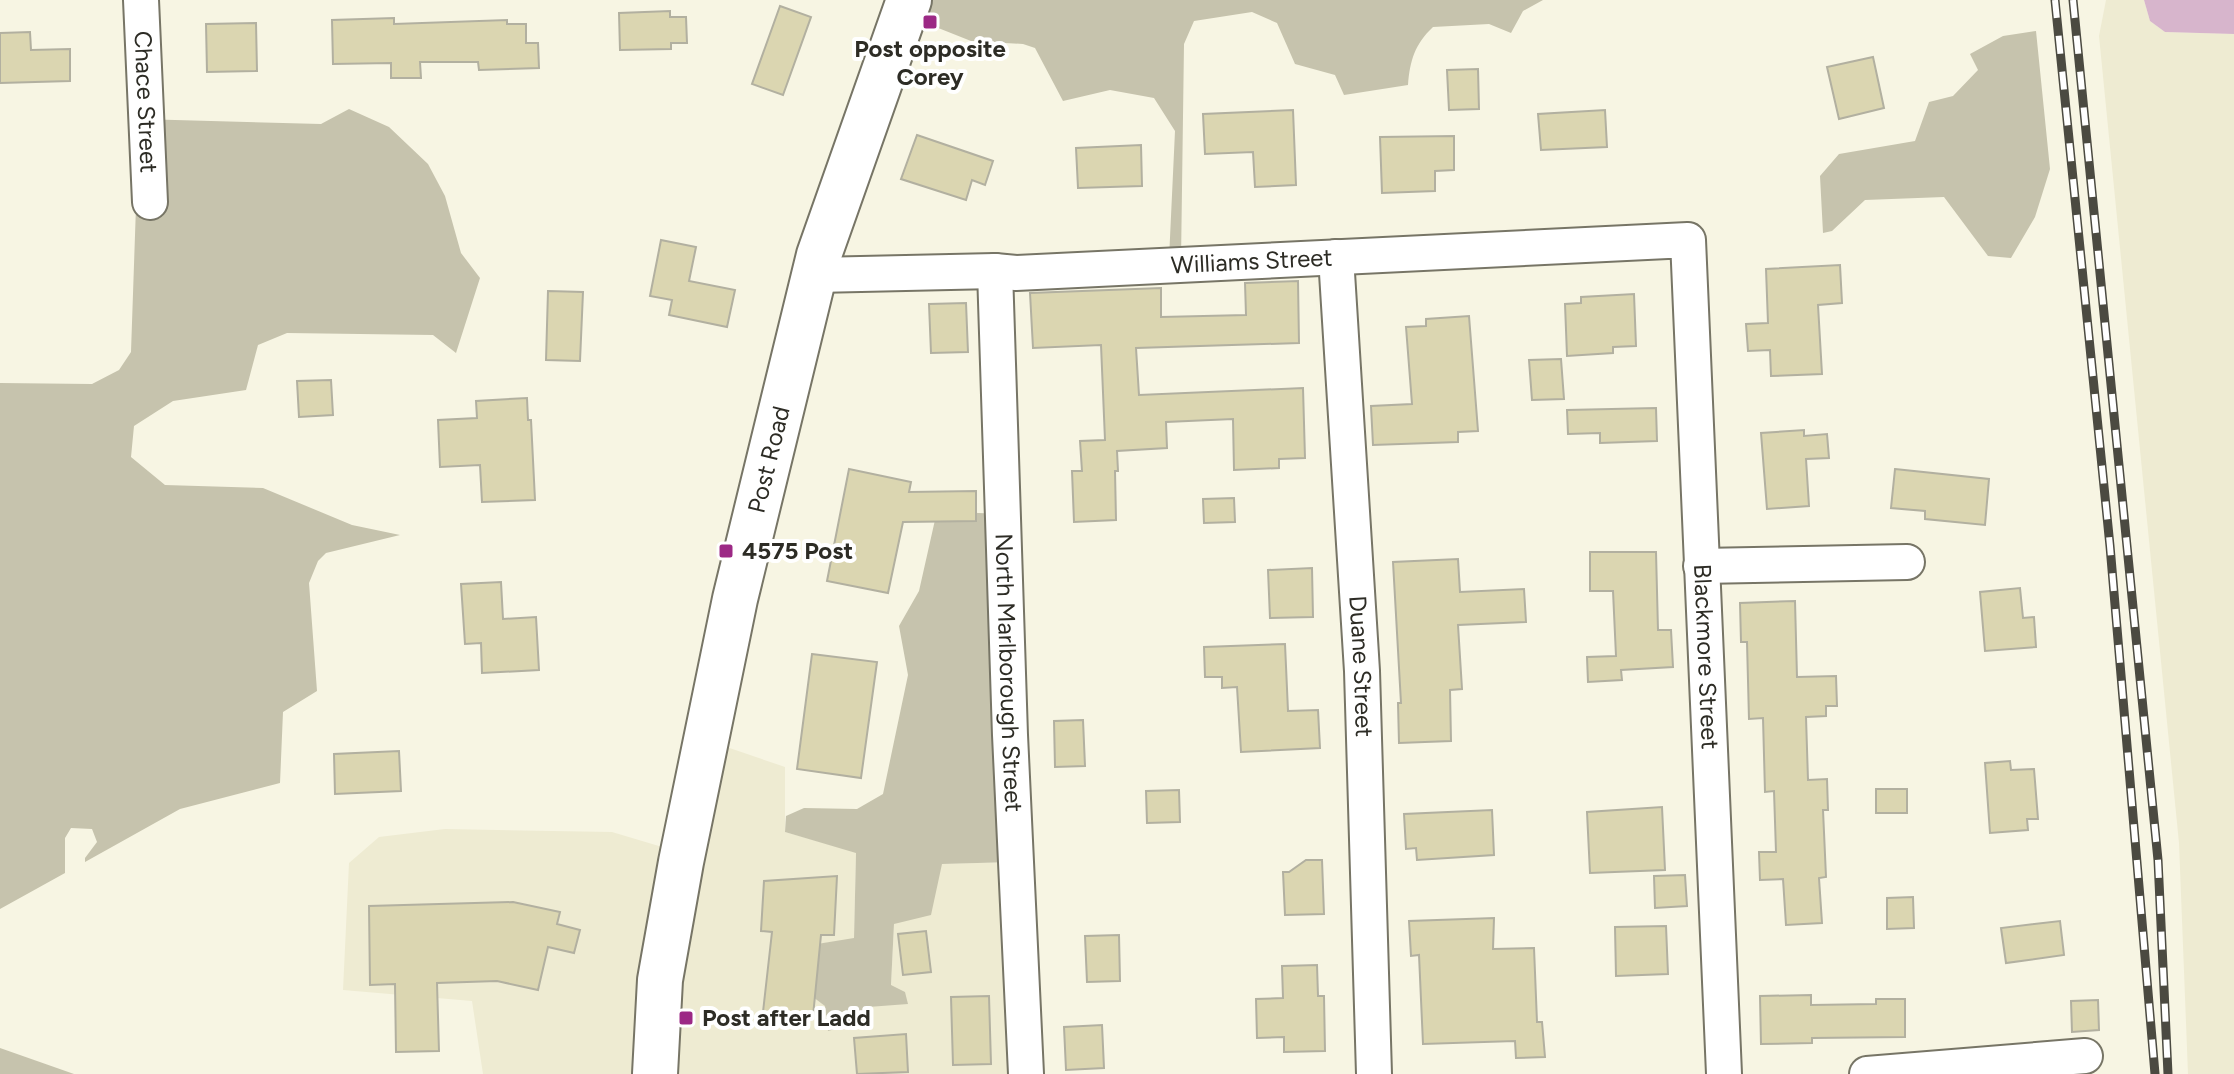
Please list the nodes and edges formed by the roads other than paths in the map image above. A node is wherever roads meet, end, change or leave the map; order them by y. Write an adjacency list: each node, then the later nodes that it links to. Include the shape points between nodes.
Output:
1 (141, 0): 3 (street, Chace Street)
2 (909, 0): 7 (main road, Post Road)
3 (150, 202)
4 (1688, 240): 5 (street, Williams Street); 9 (street, Blackmore Street)
5 (1336, 257): 6 (street, Williams Street); 13 (street, Duane Street, via 1362,671)
6 (995, 271): 7 (street, Williams Street); 12 (street, North Marlborough Street)
7 (816, 275): 11 (main road, Post Road, via 735,599 684,847 660,980)
8 (1907, 562): 9 (street)
9 (1701, 566): 14 (street, Blackmore Street)
10 (2085, 1056): 15 (street)
11 (655, 1074)
12 (1026, 1074)
13 (1374, 1074)
14 (1724, 1074)
15 (1867, 1074)

